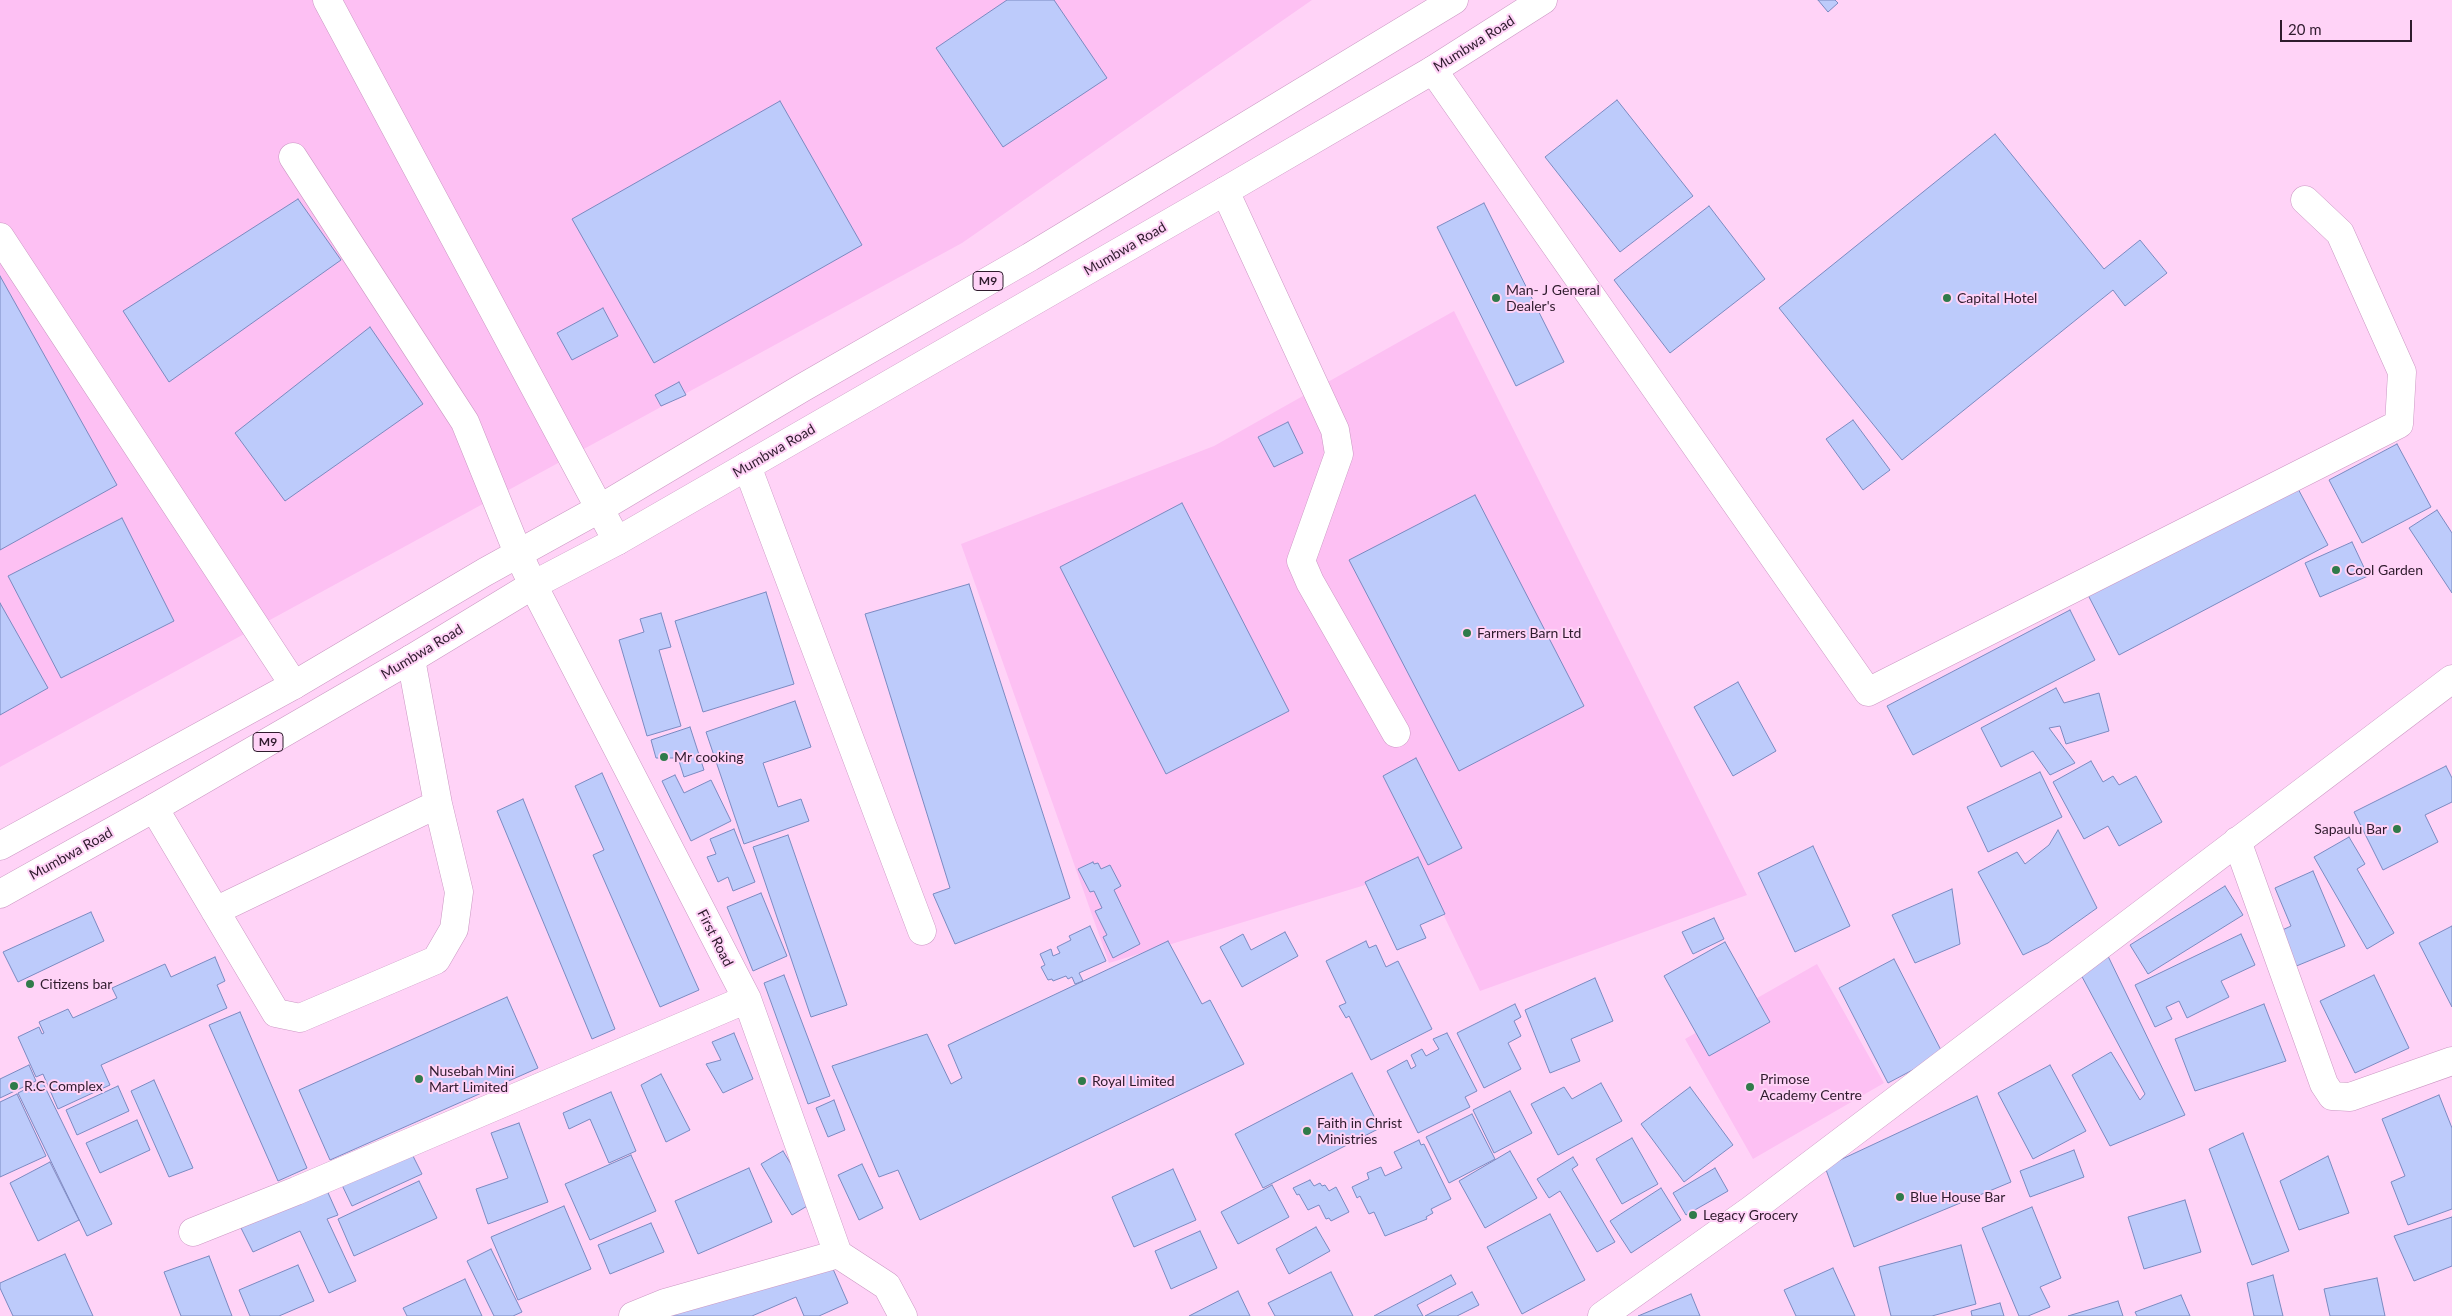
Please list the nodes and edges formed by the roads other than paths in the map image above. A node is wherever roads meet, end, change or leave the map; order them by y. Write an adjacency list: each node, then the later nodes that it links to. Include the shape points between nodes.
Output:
1 (327, 0): 10 (street)
2 (1454, 0): 10 (street, M9, via 1030,257)
3 (1543, 0): 4 (street, Mumbwa Road / M9)
4 (1433, 70): 6 (street, Mumbwa Road / M9); 7 (street, via 1868,692 2399,424 2402,372 2340,233)
5 (292, 157): 12 (street, First Road, via 465,422)
6 (1226, 191): 9 (street, Mumbwa Road / M9); 17 (street, via 1335,430 1339,454 1301,561)
7 (2305, 200)
8 (0, 237): 16 (street)
9 (746, 466): 11 (street, Mumbwa Road / M9); 24 (street)
10 (599, 509): 11 (street); 12 (street, M9)
11 (617, 541): 13 (street, Mumbwa Road / M9)
12 (518, 553): 13 (street, First Road); 16 (street, M9)
13 (533, 585): 14 (street, Mumbwa Road / M9); 25 (street, First Road)
14 (411, 659): 18 (street); 19 (street, Mumbwa Road / M9)
15 (2452, 679): 20 (street)
16 (294, 685): 21 (street, M9)
17 (1396, 733)
18 (438, 804): 23 (street); 23 (street, via 458,892 454,929 436,960 300,1018 276,1013)
19 (154, 808): 22 (street, Mumbwa Road / M9); 23 (street)
20 (2238, 841): 26 (street, via 2324,1084 2332,1096 2350,1097); 31 (street, via 1758,1204)
21 (0, 846)
22 (0, 894)
23 (215, 911)
24 (922, 931)
25 (747, 999): 27 (street); 28 (street, First Road)
26 (2452, 1061)
27 (193, 1232)
28 (838, 1254): 29 (street, via 665,1303); 30 (street, via 887,1286)
29 (633, 1316)
30 (903, 1316)
31 (1602, 1316)

